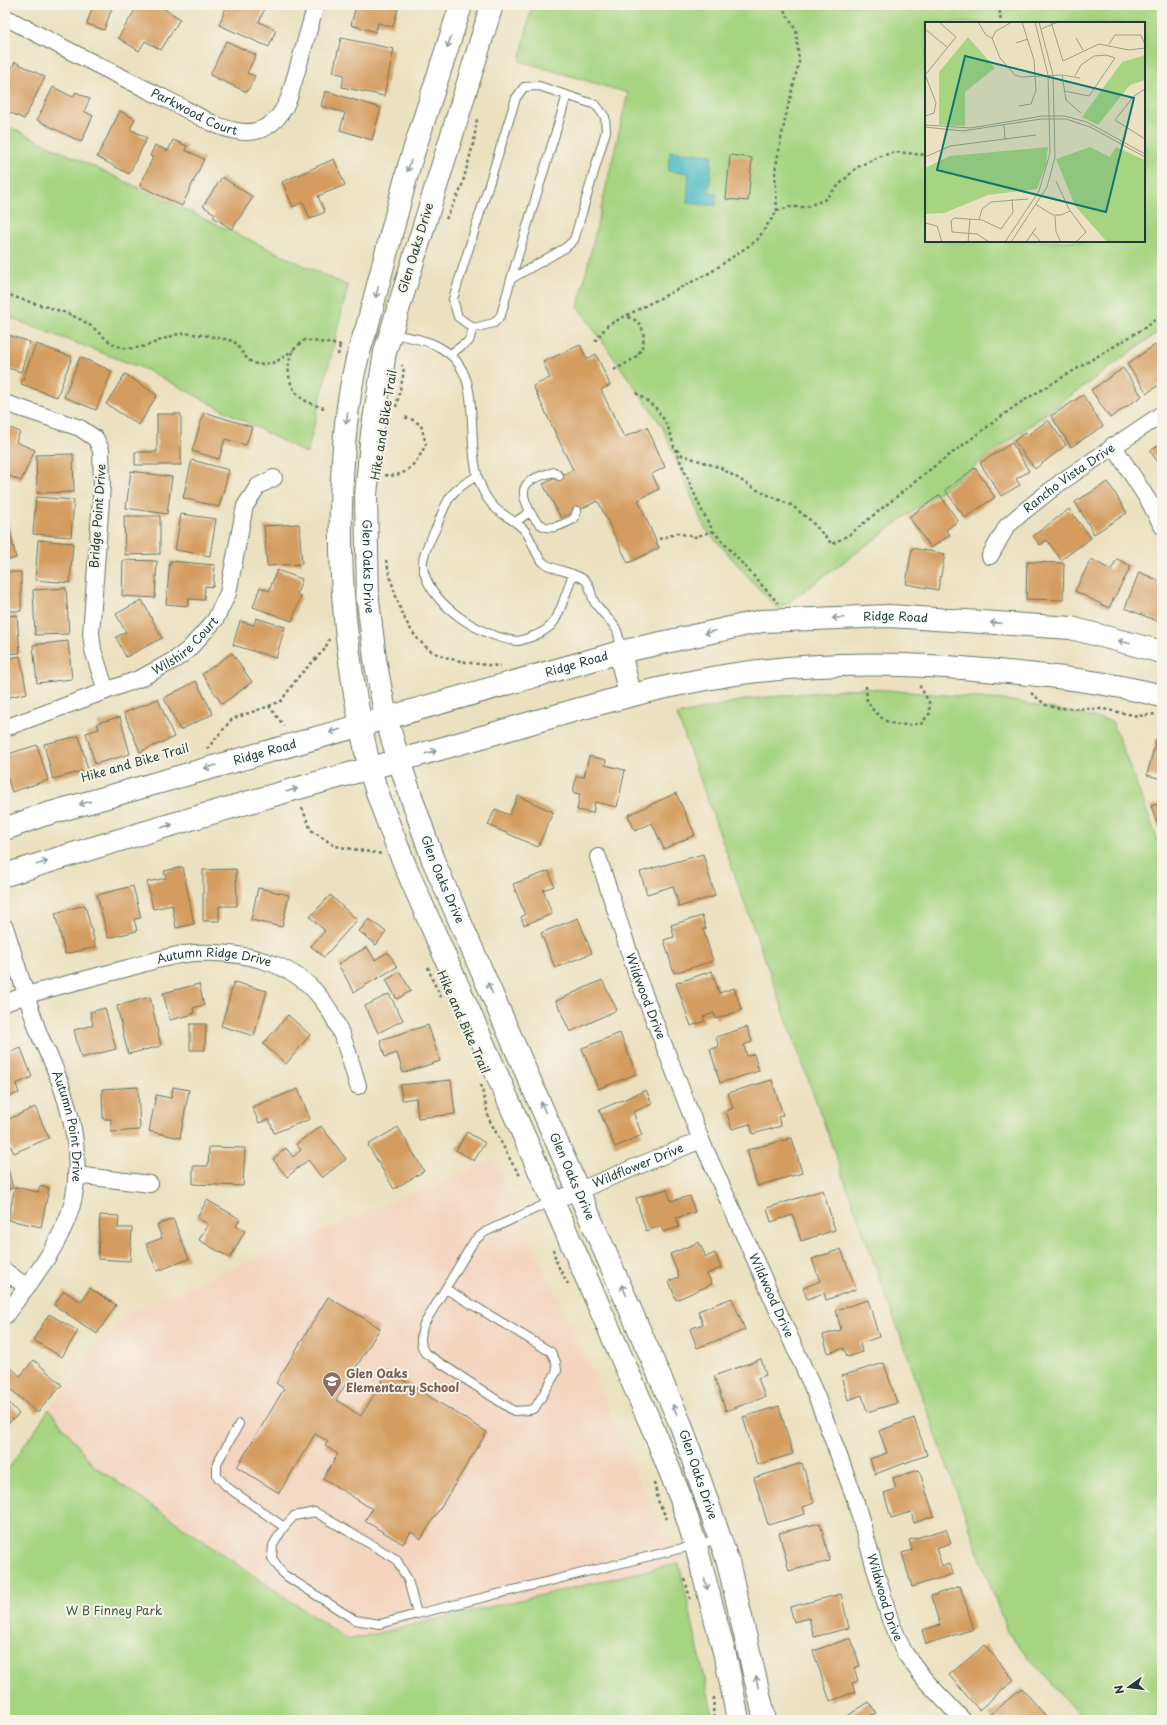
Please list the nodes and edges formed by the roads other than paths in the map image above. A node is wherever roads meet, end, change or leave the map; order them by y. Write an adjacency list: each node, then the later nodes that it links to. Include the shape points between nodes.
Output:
1 (316, 5): 4 (street, Parkwood Court, via 283,113 275,122 264,128 245,132 212,122 77,56)
2 (461, 5): 7 (street, Glen Oaks Drive, one-way to 7, via 409,166)
3 (492, 5): 9 (street, Glen Oaks Drive)
4 (5, 17)
5 (567, 95): 6 (lane); 6 (lane, via 596,105 605,116 606,131 574,240 565,248); 8 (lane, via 539,86 524,87 516,98 453,299 458,317)
6 (511, 279): 8 (lane, via 501,316 494,322)
7 (367, 327): 9 (street); 29 (street, Glen Oaks Drive, one-way to 29, via 358,350 346,425 340,511 341,576 346,633)
8 (473, 328): 10 (lane, via 469,341)
9 (397, 335): 10 (lane, via 438,346); 28 (street, Glen Oaks Drive, via 385,352 372,433 366,495 368,600)
10 (450, 354): 14 (lane, via 460,364 469,389)
11 (5, 403): 25 (street, Bridge Point Drive, via 80,428 96,440 101,450 102,486 91,633 93,650)
12 (1162, 414): 13 (street, Rancho Vista Drive)
13 (1113, 445): 20 (street); 21 (street, Rancho Vista Drive, via 1061,482 1007,526)
14 (477, 476): 19 (lane, via 493,506); 22 (lane, via 457,488 447,500 424,558 423,571 430,587 445,604 467,623 491,635 518,641 540,634 554,623)
15 (559, 476): 18 (lane, via 554,472 534,477 525,486 524,494)
16 (274, 478): 25 (street, Wilshire Court, via 258,486 245,506 228,592 206,633 176,660 141,678)
17 (577, 511): 18 (lane, via 574,519 553,528 544,528 535,521)
18 (530, 512): 19 (lane)
19 (515, 522): 22 (lane, via 525,531 543,562)
20 (1162, 526)
21 (990, 556)
22 (573, 574): 23 (lane, via 587,582 595,602 617,628)
23 (620, 652): 24 (street, Ridge Road, one-way to 23, via 1071,628 889,616 762,621); 26 (street); 28 (street, Ridge Road)
24 (1162, 652)
25 (106, 691): 30 (street, Wilshire Court)
26 (630, 695): 27 (street, via 731,674 872,664 946,666 1064,677 1103,682); 31 (street, one-way to 26)
27 (1162, 696)
28 (386, 718): 29 (street, Ridge Road); 31 (street, Glen Oaks Drive)
29 (361, 724): 32 (street, Glen Oaks Drive); 33 (street, Ridge Road, one-way to 33)
30 (5, 728)
31 (399, 761): 32 (street); 43 (street, Glen Oaks Drive, one-way to 31, via 433,860)
32 (370, 768): 35 (street, one-way to 32, via 103,844); 44 (street, Glen Oaks Drive, via 426,916)
33 (5, 828)
34 (598, 856): 40 (street, Wildwood Drive, via 637,976)
35 (5, 875)
36 (5, 927): 37 (street, Autumn Point Drive)
37 (26, 995): 38 (street, Autumn Ridge Drive); 39 (street, Autumn Ridge Drive, via 165,958 194,953 217,953 261,960 291,973 320,997 337,1024 349,1052); 41 (street, Autumn Point Drive, via 65,1096 76,1143)
38 (5, 1003)
39 (358, 1086)
40 (701, 1140): 43 (street, Wildflower Drive); 56 (street, Wildwood Drive, via 816,1394 854,1496 890,1620 904,1652 925,1680)
41 (76, 1175): 42 (street); 46 (street, Autumn Point Drive, via 72,1205 66,1221 46,1259)
42 (150, 1184)
43 (579, 1190): 44 (street, Wildflower Drive); 51 (street, Glen Oaks Drive, one-way to 43, via 681,1425)
44 (552, 1201): 47 (lane, via 485,1232 474,1242); 52 (street, Glen Oaks Drive, via 653,1429 681,1499)
45 (5, 1271): 46 (street)
46 (27, 1287): 48 (street, Autumn Point Drive)
47 (446, 1289): 47 (lane, via 423,1326 421,1341 425,1353 514,1410 535,1408 557,1371 554,1356)
48 (5, 1316)
49 (239, 1424): 50 (lane, via 217,1463 217,1476 227,1487)
50 (284, 1526): 53 (lane, via 294,1516 315,1512 396,1559 408,1580); 53 (lane, via 271,1550 275,1565 283,1574 355,1620 380,1624)
51 (720, 1539): 52 (lane); 55 (street, Glen Oaks Drive, one-way to 51, via 744,1626)
52 (696, 1546): 53 (lane); 54 (street, Glen Oaks Drive, one-way to 54, via 727,1663)
53 (417, 1614)
54 (738, 1720)
55 (765, 1720)
56 (963, 1720)

